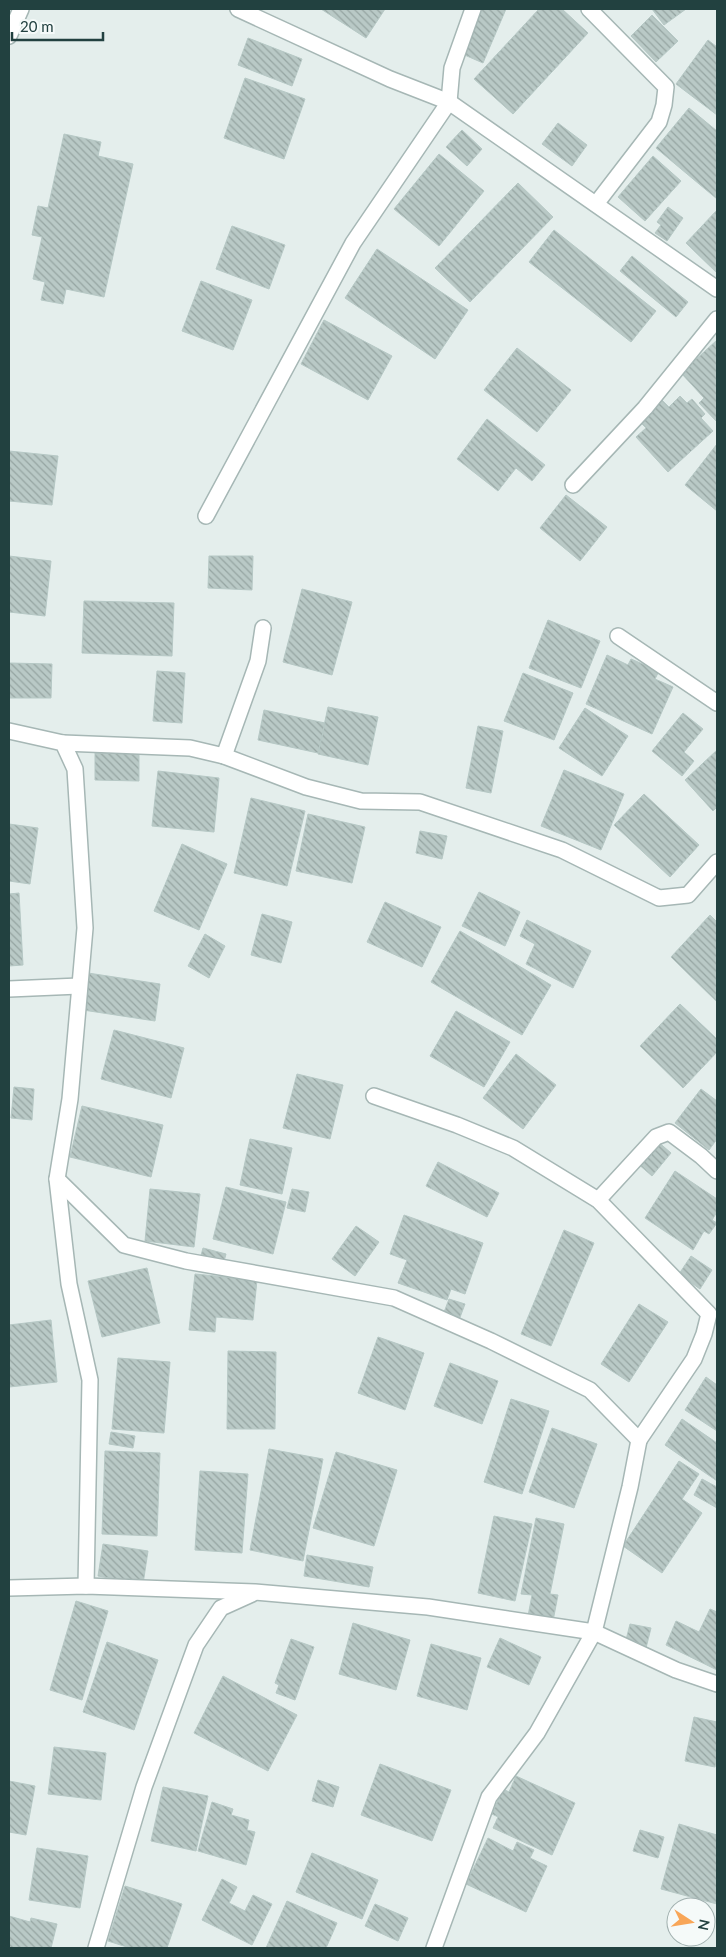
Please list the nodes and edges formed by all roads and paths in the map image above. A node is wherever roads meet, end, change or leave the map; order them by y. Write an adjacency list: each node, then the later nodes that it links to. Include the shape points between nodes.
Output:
1 (22, 9): 5 (street)
2 (238, 9): 6 (street, via 390,79)
3 (473, 9): 6 (street, via 452,68)
4 (589, 9): 7 (street, via 666,87 658,122)
5 (9, 36)
6 (449, 102): 7 (street); 11 (street, via 353,243)
7 (596, 204): 8 (street)
8 (717, 289)
9 (717, 319): 10 (street, via 645,408)
10 (573, 485)
11 (206, 516)
12 (262, 628): 17 (street, via 258,662)
13 (618, 636): 14 (street)
14 (717, 703)
15 (9, 731): 16 (street)
16 (63, 743): 17 (street, via 190,748); 19 (street, via 75,769 85,928)
17 (224, 756): 18 (street, via 306,787 361,801 420,802 562,850 660,898 688,895)
18 (717, 862)
19 (79, 986): 20 (street); 23 (street, via 70,1099)
20 (9, 989)
21 (374, 1096): 24 (street, via 513,1148)
22 (717, 1171): 24 (street, via 669,1132 656,1137)
23 (57, 1179): 25 (street, via 124,1245 186,1261 394,1298 492,1341 590,1390); 26 (street, via 69,1284 90,1380)
24 (598, 1200): 25 (street, via 709,1314 694,1359)
25 (639, 1440): 29 (street)
26 (86, 1586): 27 (street); 28 (street)
27 (9, 1588)
28 (256, 1592): 29 (street, via 428,1607); 31 (street, via 221,1608 196,1645 144,1787)
29 (594, 1632): 30 (street, via 676,1670); 32 (street, via 537,1733 490,1798)
30 (717, 1684)
31 (96, 1948)
32 (434, 1948)

